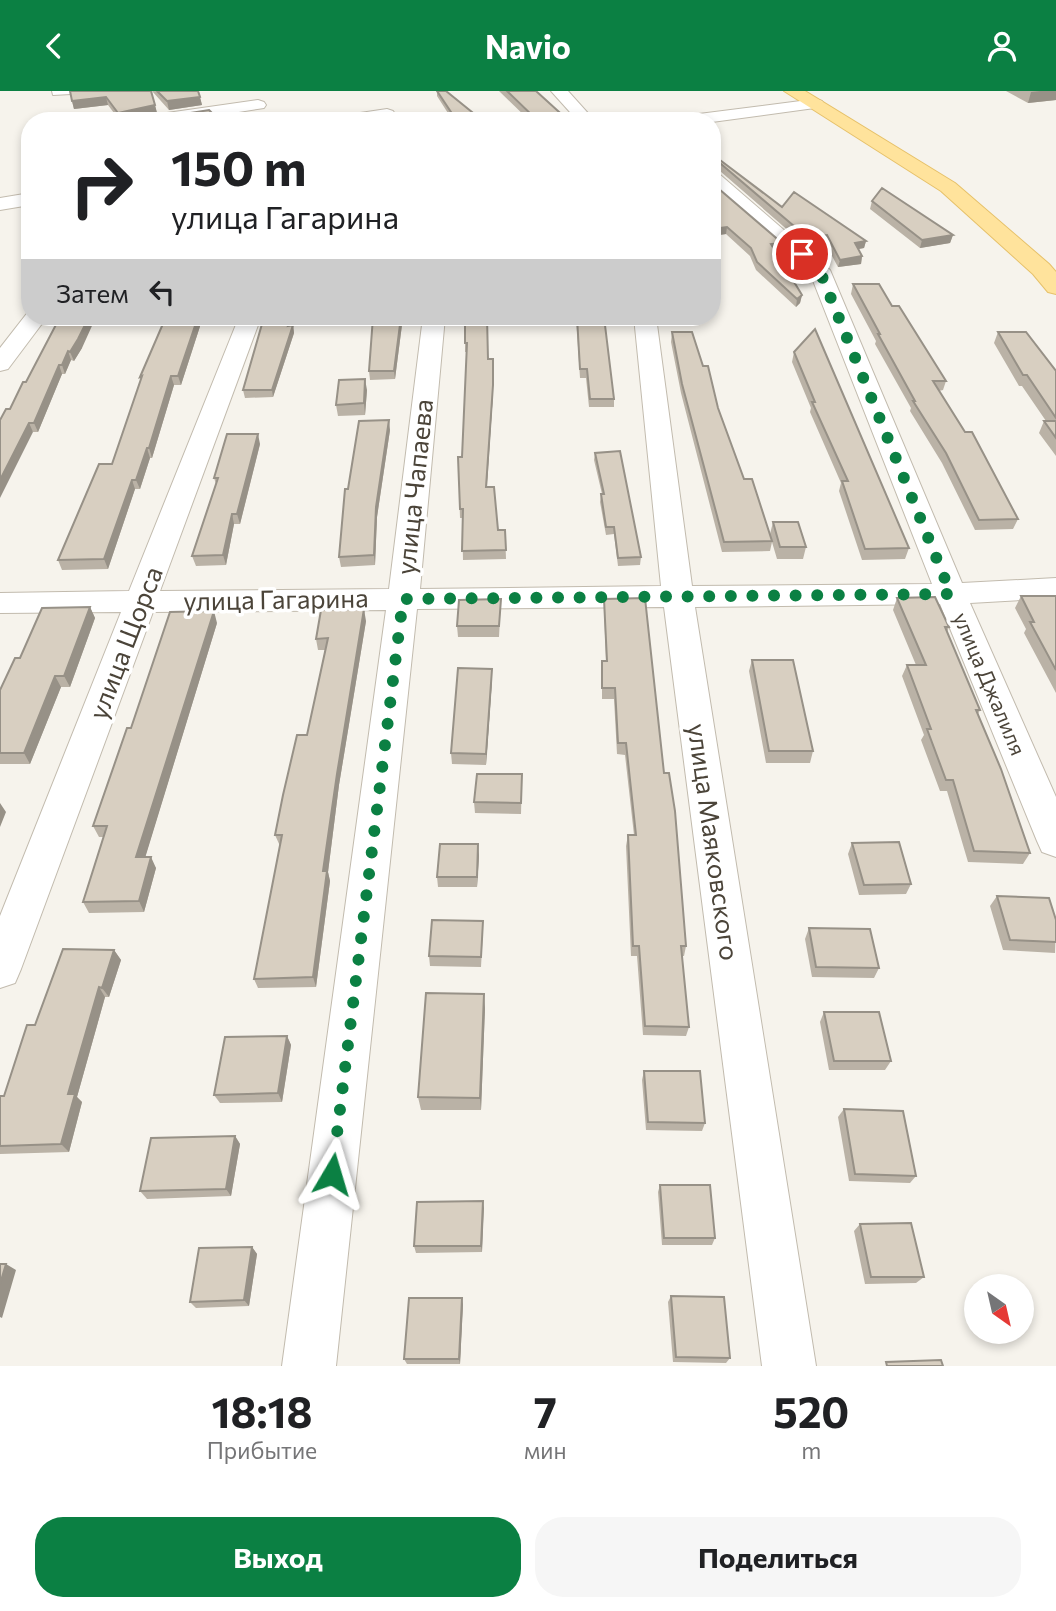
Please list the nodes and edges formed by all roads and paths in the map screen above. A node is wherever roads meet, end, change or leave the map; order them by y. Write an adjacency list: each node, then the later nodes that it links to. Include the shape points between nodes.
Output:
1 (66, 91): 4 (street)
2 (559, 91): 8 (street)
3 (795, 91): 6 (main road)
4 (59, 92)
5 (260, 103): 7 (street)
6 (816, 104): 9 (street); 13 (main road, via 948,187)
7 (204, 112)
8 (579, 112)
9 (721, 116)
10 (721, 185): 20 (street, улица Джалиля, via 819,269)
11 (21, 200): 12 (street)
12 (0, 204)
13 (1056, 287)
14 (29, 326): 18 (street)
15 (247, 326): 23 (street, улица Щорса)
16 (433, 326): 22 (street, улица Чапаева)
17 (646, 326): 21 (street, улица Маяковского)
18 (0, 364)
19 (1056, 588): 20 (street, улица Гагарина)
20 (951, 594): 21 (street, улица Гагарина); 25 (street, улица Джалиля)
21 (678, 597): 22 (street, улица Гагарина); 28 (street, улица Маяковского)
22 (403, 599): 23 (street, улица Гагарина); 27 (street, улица Чапаева)
23 (143, 601): 24 (street, улица Гагарина); 26 (street, улица Щорса)
24 (0, 603)
25 (1056, 841)
26 (0, 969)
27 (309, 1366)
28 (789, 1366)

